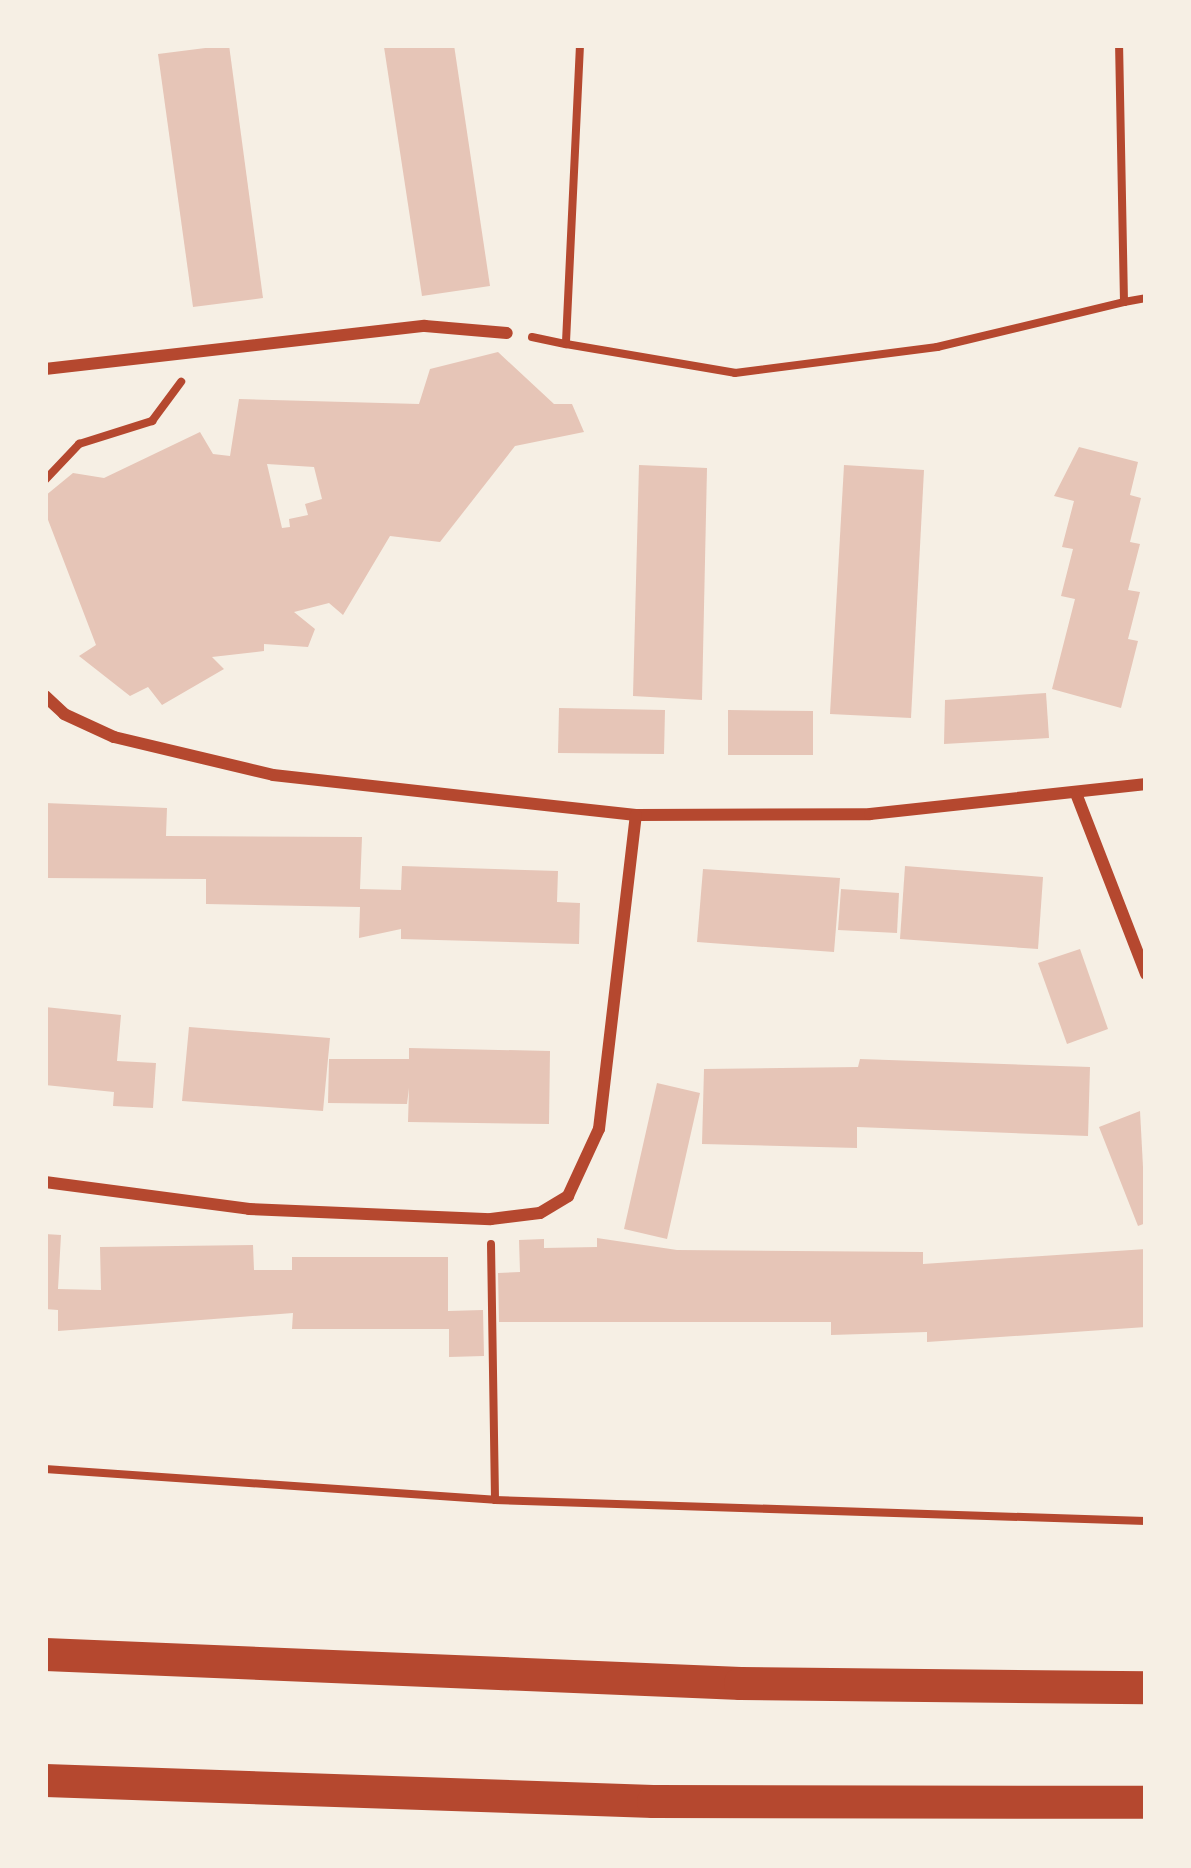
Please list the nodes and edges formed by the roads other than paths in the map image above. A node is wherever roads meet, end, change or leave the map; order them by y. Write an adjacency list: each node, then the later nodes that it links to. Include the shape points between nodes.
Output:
1 (507, 333): 2 (street, via 425,326)
2 (45, 369)
3 (45, 696): 6 (street, via 114,737 273,775)
4 (1146, 784): 5 (street)
5 (1077, 796): 6 (street, via 869,814); 7 (street)
6 (636, 814): 8 (street, via 613,1051 593,1146 568,1196 540,1213 491,1219 249,1208)
7 (1146, 974)
8 (45, 1182)
9 (45, 1654): 10 (highway, via 740,1683)
10 (1146, 1687)
11 (45, 1780): 12 (highway, via 652,1801)
12 (1146, 1802)

